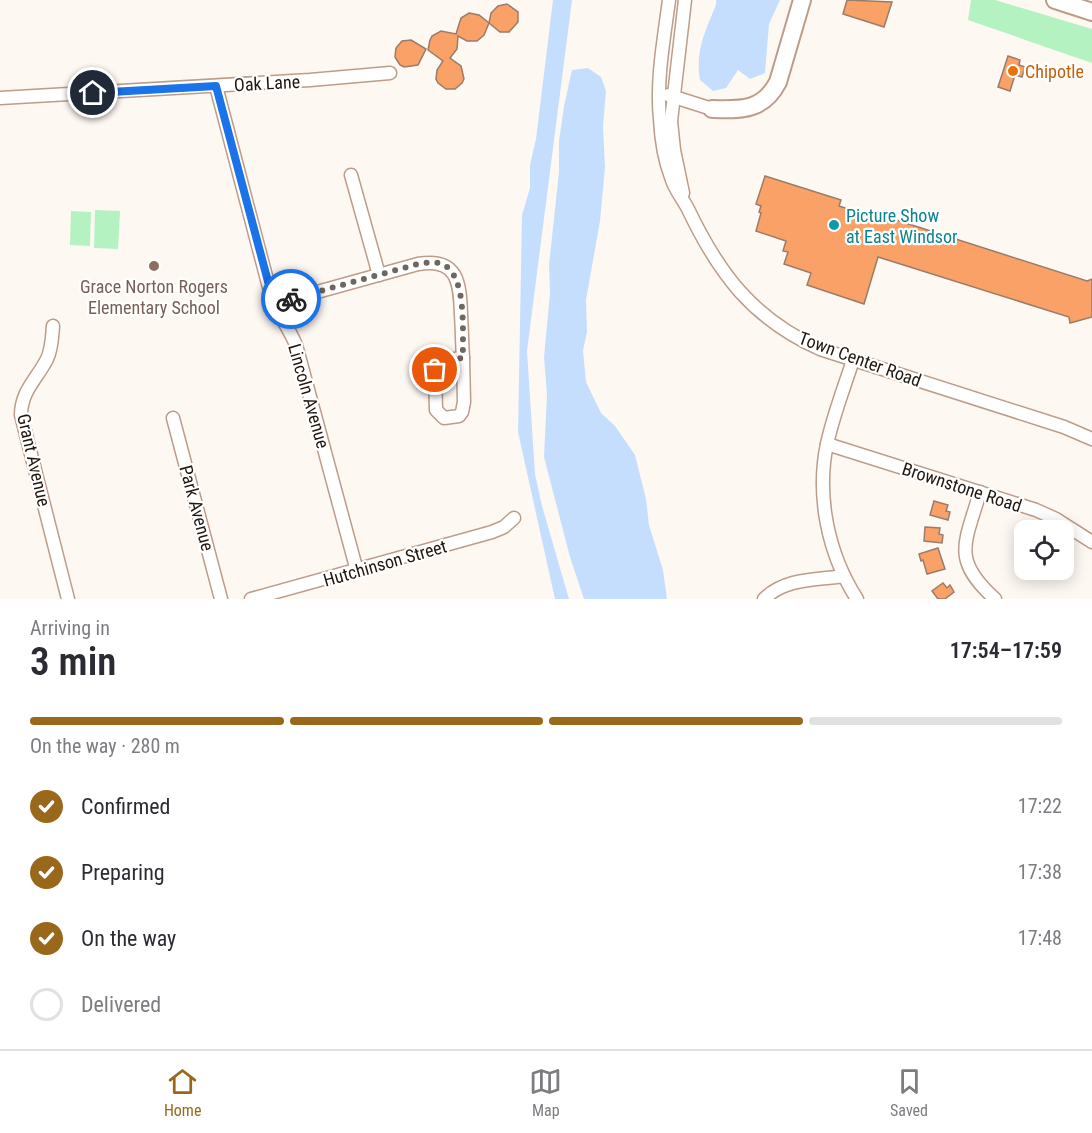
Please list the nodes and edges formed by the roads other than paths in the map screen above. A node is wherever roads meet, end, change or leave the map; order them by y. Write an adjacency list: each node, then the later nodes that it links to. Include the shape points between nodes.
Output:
1 (669, 0): 8 (street, Town Center Road)
2 (686, 0): 9 (street, Town Center Road)
3 (802, 0): 11 (highway, via 772,92 751,107)
4 (1055, 0): 5 (highway)
5 (1089, 7)
6 (390, 73): 7 (street, Oak Lane)
7 (216, 86): 10 (street, Oak Lane); 15 (street, Lincoln Avenue)
8 (659, 92): 9 (street); 13 (street, Town Center Road, via 666,160 671,179)
9 (674, 97): 11 (street); 13 (street, Town Center Road, via 674,150)
10 (0, 98)
11 (712, 110)
12 (351, 175): 14 (street)
13 (685, 203): 18 (street, Town Center Road, via 712,256 753,307 802,341)
14 (379, 275): 15 (street); 17 (street, via 428,262 449,268 460,288)
15 (274, 304): 25 (street, Lincoln Avenue, via 296,345)
16 (53, 326): 27 (street, Grant Avenue, via 47,359 24,394 21,415)
17 (463, 358): 17 (street, via 448,359 435,370 436,410 444,418 459,416 464,407)
18 (852, 360): 20 (street, Town Center Road); 21 (street)
19 (173, 418): 28 (street, Park Avenue)
20 (1092, 439)
21 (827, 444): 22 (street, Brownstone Road); 26 (street, via 825,512)
22 (980, 492): 24 (street, Brownstone Road, via 1036,510); 32 (street, via 966,542 966,560 972,575)
23 (514, 518): 25 (street, Hutchinson Street, via 492,532)
24 (1092, 542)
25 (357, 571): 29 (street, Hutchinson Street)
26 (844, 576): 30 (street, via 790,583); 31 (street)
27 (68, 599)
28 (221, 599)
29 (251, 599)
30 (764, 599)
31 (857, 599)
32 (995, 599)

